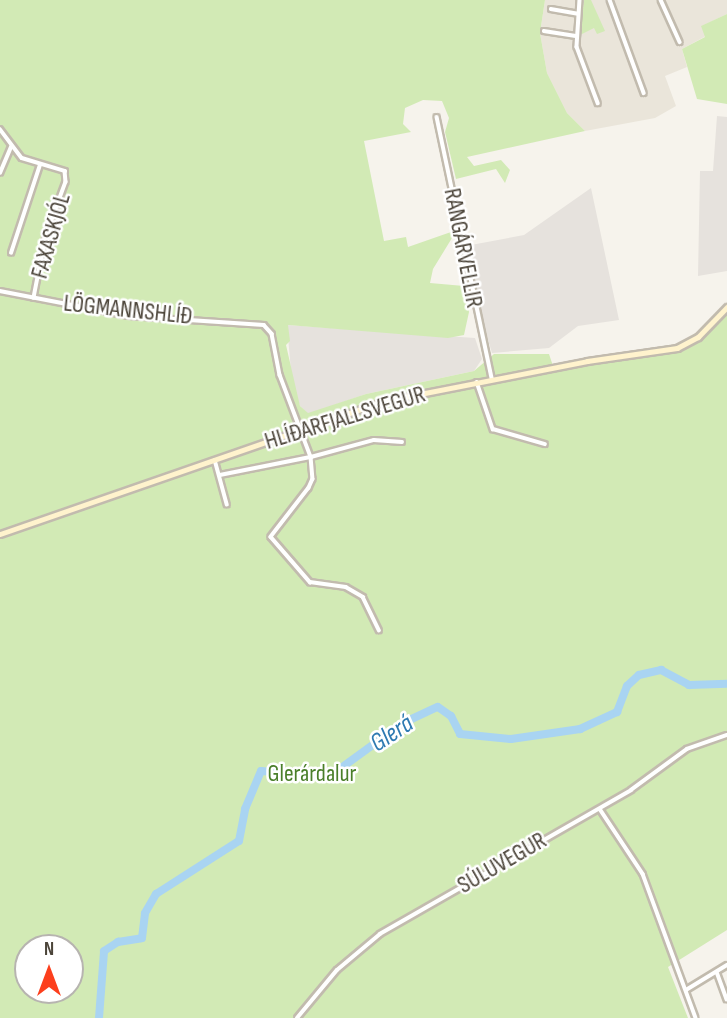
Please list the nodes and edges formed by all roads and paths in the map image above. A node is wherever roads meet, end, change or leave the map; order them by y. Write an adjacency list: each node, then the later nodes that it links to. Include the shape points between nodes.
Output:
1 (580, 0): 5 (street)
2 (610, 0): 9 (street)
3 (661, 0): 8 (street)
4 (551, 9): 5 (street)
5 (578, 14): 7 (street)
6 (544, 31): 7 (street)
7 (576, 36): 10 (street, via 579,57)
8 (680, 42)
9 (644, 93)
10 (598, 103)
11 (437, 117): 20 (street, RANGÁRVELLIR)
12 (0, 129): 13 (street, FAXASKJÓL)
13 (10, 147): 14 (street, FAXASKJÓL); 15 (street)
14 (40, 165): 16 (street); 18 (street, FAXASKJÓL, via 65,171 66,183 46,236)
15 (0, 173)
16 (11, 253)
17 (0, 291): 18 (street, LÖGMANNSHLÍÐ)
18 (34, 298): 22 (street, LÖGMANNSHLÍÐ, via 129,316 257,323 272,334 280,375)
19 (727, 307): 20 (main road, HLÍÐARFJALLSVEGUR, via 698,337 677,348)
20 (492, 379): 21 (main road, HLÍÐARFJALLSVEGUR)
21 (477, 382): 22 (main road, HLÍÐARFJALLSVEGUR, via 376,403); 24 (street, via 493,429)
22 (301, 430): 25 (street); 26 (main road, HLÍÐARFJALLSVEGUR)
23 (402, 442): 25 (street, via 374,440)
24 (545, 444)
25 (311, 457): 27 (street); 30 (street, via 309,488 271,537 310,582 359,593 372,609)
26 (215, 460): 27 (street); 29 (main road, HLÍÐARFJALLSVEGUR)
27 (220, 475): 28 (street)
28 (227, 504)
29 (0, 534)
30 (379, 630)
31 (727, 735): 32 (street, SÚLUVEGUR, via 677,755)
32 (600, 808): 35 (street, via 643,874); 37 (street, SÚLUVEGUR, via 485,870 362,946)
33 (727, 965): 34 (street)
34 (718, 972): 35 (street); 36 (street)
35 (686, 990): 38 (street)
36 (727, 999)
37 (297, 1018)
38 (696, 1018)

